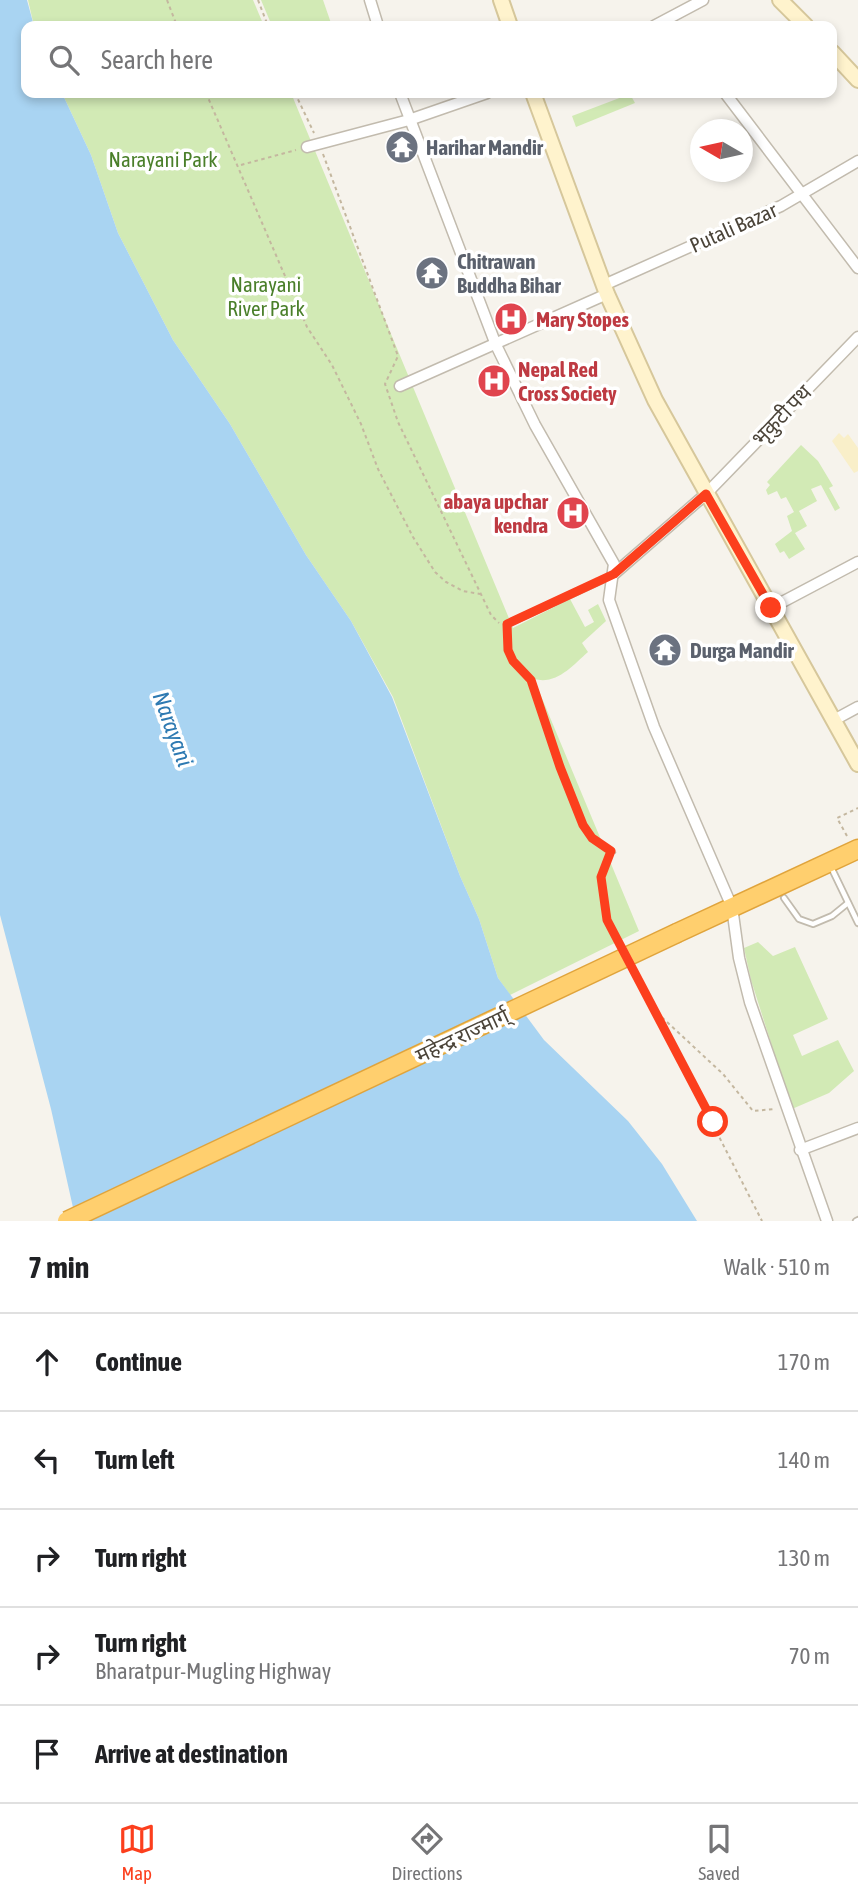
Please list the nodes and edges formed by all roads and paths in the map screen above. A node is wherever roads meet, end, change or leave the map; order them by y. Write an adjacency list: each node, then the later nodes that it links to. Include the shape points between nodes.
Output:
1 (167, 0): 7 (path)
2 (258, 0): 8 (path)
3 (370, 0): 9 (street)
4 (501, 0): 10 (main road)
5 (703, 0): 11 (street)
6 (780, 0): 12 (main road)
7 (175, 21)
8 (266, 21)
9 (376, 21)
10 (508, 21)
11 (673, 21)
12 (801, 21)
13 (837, 57): 14 (main road)
14 (858, 80)
15 (208, 98): 25 (path)
16 (297, 98): 22 (path)
17 (402, 98): 21 (street)
18 (473, 98): 21 (street)
19 (535, 98): 28 (main road)
20 (729, 98): 26 (street)
21 (409, 120): 22 (street); 30 (street)
22 (319, 144): 23 (street); 35 (path, via 398,356 385,384 398,422)
23 (307, 147): 25 (path)
24 (858, 161): 26 (street, Putali Bazar)
25 (240, 166): 35 (path, via 307,327 332,365 413,537 446,582 463,592)
26 (802, 194): 27 (street); 28 (street, Putali Bazar)
27 (858, 268)
28 (606, 289): 30 (street, Putali Bazar); 32 (main road, via 655,400)
29 (858, 337): 32 (street, भृकुटी पथ)
30 (496, 345): 31 (street, Putali Bazar); 34 (street, via 535,425 614,564)
31 (400, 386)
32 (706, 494): 34 (street, भृकुटी पथ); 36 (main road)
33 (858, 562): 36 (street)
34 (614, 574): 37 (lane); 48 (street, via 609,600 638,683)
35 (481, 594): 37 (path, via 491,615)
36 (771, 608): 39 (main road)
37 (507, 624): 43 (path, via 508,650 531,680 583,825)
38 (858, 708): 39 (street)
39 (834, 720): 40 (main road)
40 (858, 764)
41 (858, 808): 42 (path, via 838,818)
42 (857, 850): 45 (highway, महेन्द्र राज्मार्ग्)
43 (611, 851): 44 (path); 50 (path, via 601,877 607,920)
44 (616, 853)
45 (829, 863): 47 (lane); 48 (highway, महेन्द्र राज्मार्ग्)
46 (784, 898): 47 (lane, via 799,919 813,924)
47 (848, 903): 49 (lane)
48 (732, 907): 53 (street, via 750,1002); 56 (highway, महेन्द्र राज्मार्ग्, bridge)
49 (858, 923)
50 (619, 942)
51 (630, 964): 52 (path)
52 (653, 1009): 53 (path, via 716,1067 753,1111); 57 (path)
53 (786, 1107): 55 (street)
54 (858, 1128): 55 (street)
55 (800, 1150): 58 (street)
56 (67, 1221)
57 (762, 1221)
58 (827, 1221)

